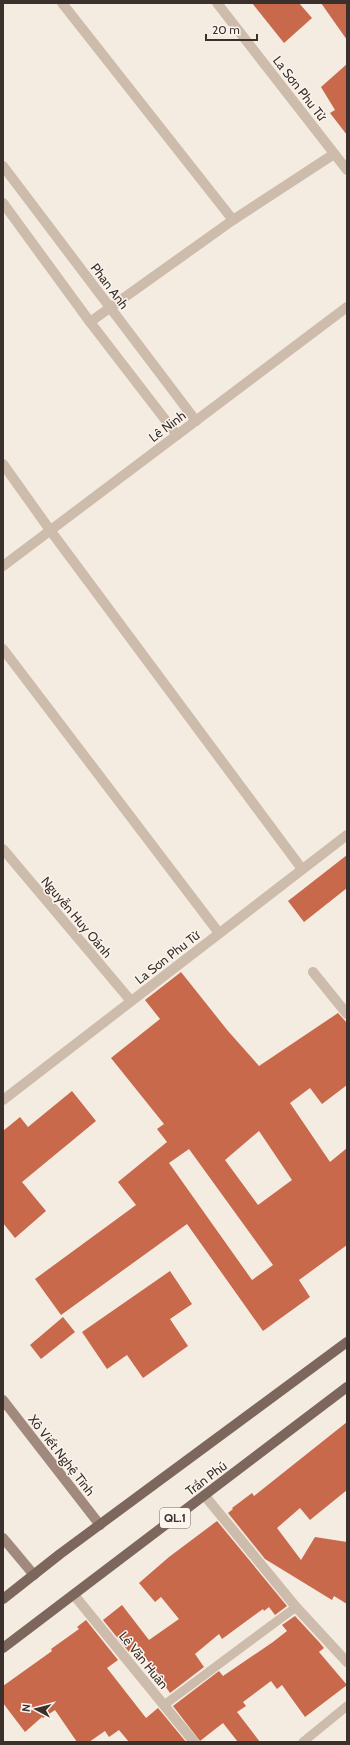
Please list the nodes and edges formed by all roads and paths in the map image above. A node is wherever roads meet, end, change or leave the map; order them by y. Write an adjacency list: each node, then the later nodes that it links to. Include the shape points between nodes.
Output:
1 (62, 3): 7 (street)
2 (217, 3): 3 (street, La Sơn Phu Tử)
3 (334, 154): 5 (street, La Sơn Phu Tử); 7 (street)
4 (3, 166): 8 (street, Phan Anh)
5 (347, 170)
6 (3, 203): 10 (street)
7 (233, 220): 8 (street)
8 (110, 307): 10 (street); 11 (street, Phan Anh)
9 (347, 307): 11 (street, Lê Ninh)
10 (90, 322): 12 (street)
11 (196, 421): 12 (street, Lê Ninh)
12 (177, 435): 14 (street, Lê Ninh)
13 (3, 464): 14 (street)
14 (50, 530): 15 (street, Lê Ninh); 19 (street)
15 (3, 566)
16 (3, 648): 20 (street)
17 (347, 835): 19 (street, La Sơn Phu Tử)
18 (3, 849): 22 (street, Nguyễn Huy Oánh)
19 (302, 870): 20 (street, La Sơn Phu Tử)
20 (219, 934): 22 (street, La Sơn Phu Tử)
21 (313, 972): 23 (street)
22 (131, 1001): 24 (street, La Sơn Phu Tử)
23 (347, 1014)
24 (3, 1100)
25 (347, 1342): 29 (main road, Trần Phú)
26 (347, 1387): 28 (main road, Trần Phú / QL.1)
27 (3, 1400): 29 (street, Xô Viết Nghệ Tĩnh)
28 (205, 1496): 32 (main road, Trần Phú / QL.1); 34 (street)
29 (100, 1525): 31 (main road, Trần Phú)
30 (3, 1538): 31 (street)
31 (34, 1575): 33 (main road, Trần Phú)
32 (74, 1595): 35 (main road, Trần Phú / QL.1); 37 (street, Lê Văn Huân)
33 (3, 1599)
34 (296, 1607): 36 (street); 37 (lane)
35 (3, 1648)
36 (347, 1662)
37 (164, 1705): 39 (street, Lê Văn Huân)
38 (347, 1706): 40 (lane)
39 (194, 1742)
40 (303, 1742)

